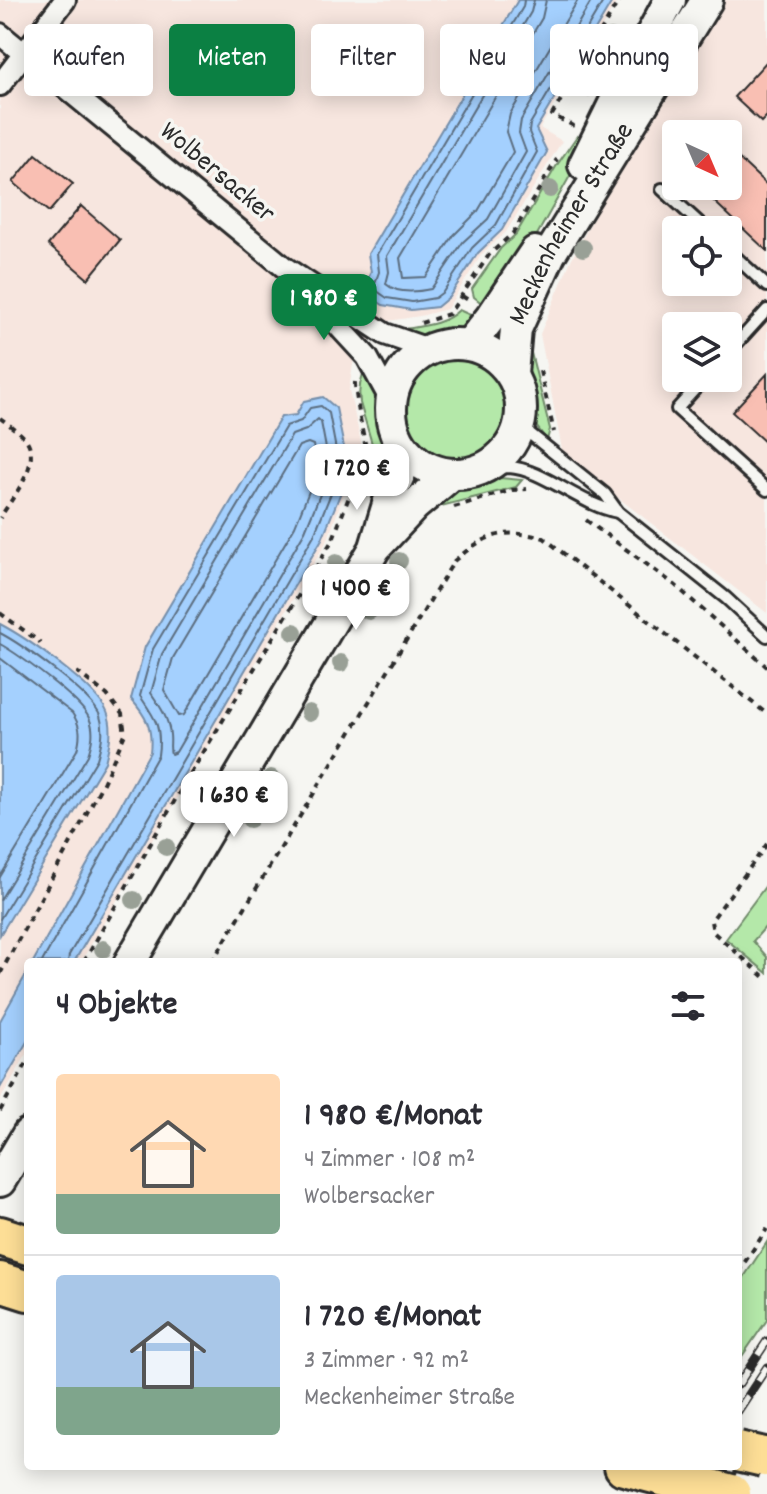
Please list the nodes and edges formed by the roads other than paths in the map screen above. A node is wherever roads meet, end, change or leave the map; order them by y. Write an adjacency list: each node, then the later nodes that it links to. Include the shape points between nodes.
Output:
1 (65, 0): 4 (street)
2 (670, 0): 16 (main road, Meckenheimer Straße, via 540,246)
3 (707, 0): 18 (main road, Meckenheimer Straße, via 550,254 516,329)
4 (47, 24)
5 (0, 34): 6 (street, Wolbersacker)
6 (24, 55): 7 (street)
7 (0, 85)
8 (76, 96): 12 (street, Wolbersacker)
9 (674, 200): 10 (lane)
10 (692, 216)
11 (742, 263): 13 (lane)
12 (284, 267): 17 (street, Wolbersacker, via 385,334); 20 (street, Wolbersacker, via 367,357)
13 (767, 286)
14 (767, 310): 15 (lane)
15 (742, 338)
16 (469, 345): 17 (main road); 18 (main road, Meckenheimer Straße)
17 (428, 349): 20 (main road, via 397,378)
18 (525, 370): 21 (main road, Meckenheimer Straße)
19 (692, 392): 24 (lane, via 677,409)
20 (390, 399): 22 (main road, via 392,429)
21 (521, 419): 23 (main road, via 513,442 498,460); 25 (lane, via 529,433 605,494)
22 (408, 455): 23 (main road, via 427,469); 26 (main road)
23 (464, 474): 25 (lane, via 509,467); 26 (main road, via 414,506)
24 (767, 490)
25 (618, 512): 27 (lane)
26 (375, 548): 28 (main road)
27 (767, 636)
28 (132, 958)
29 (24, 1141): 30 (main road)
30 (0, 1181)
31 (0, 1236): 32 (highway)
32 (24, 1244)
33 (0, 1282): 34 (highway)
34 (24, 1290)
35 (639, 1470): 36 (highway, bridge)
36 (731, 1494)

